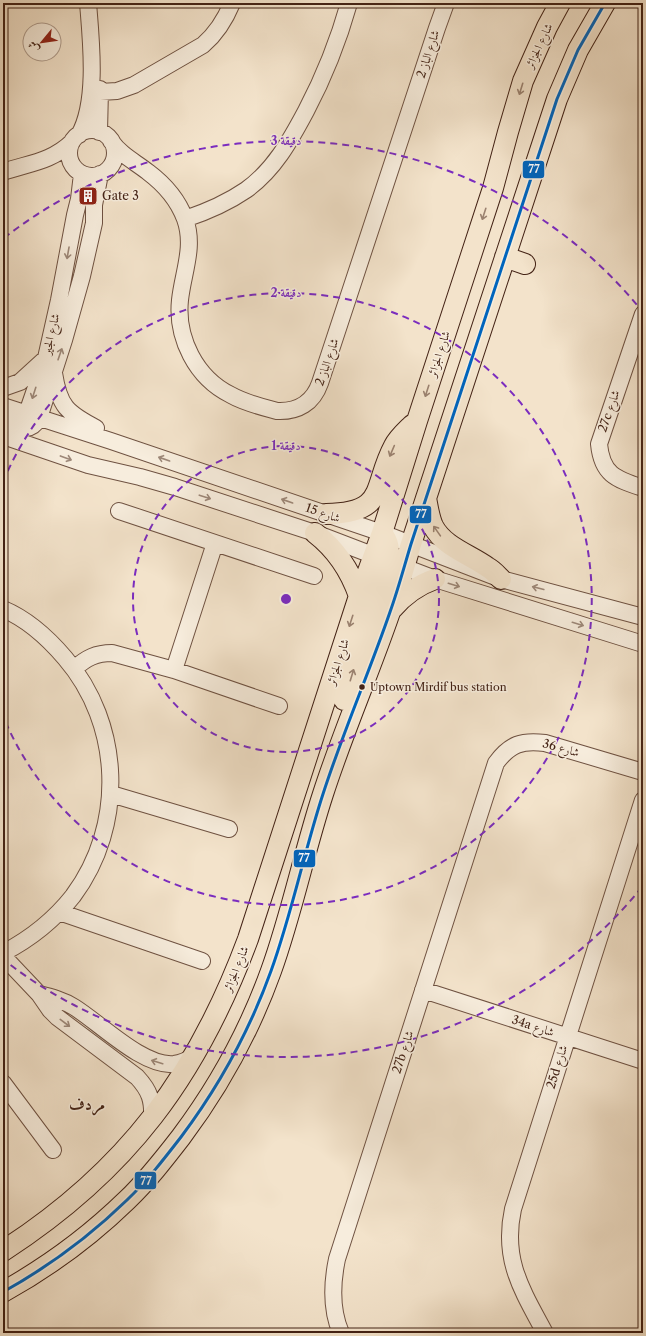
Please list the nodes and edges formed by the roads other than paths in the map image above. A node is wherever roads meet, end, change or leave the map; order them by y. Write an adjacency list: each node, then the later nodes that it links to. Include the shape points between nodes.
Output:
1 (88, 3): 10 (street, via 90,91 87,113)
2 (98, 3): 8 (street)
3 (232, 3): 8 (street, via 221,26 203,45 134,85 117,91)
4 (349, 3): 17 (street, via 323,78 283,152 260,179 246,190 213,209)
5 (446, 3): 17 (street, شارع الباز 2, via 320,383 313,397 301,408 277,411 231,395 208,379 193,360 183,338 179,314 188,259)
6 (560, 3): 26 (main road, شارع الجزائر, one-way to 26, via 524,81 493,188)
7 (606, 3): 19 (main road, شارع الجزائر, via 588,32 557,99)
8 (100, 92): 9 (street)
9 (105, 137): 10 (street, via 88,131); 12 (street, شارع الباز 2); 15 (street, via 114,151 114,156 113,162)
10 (75, 138): 11 (street, via 61,152); 13 (street, via 69,153)
11 (48, 159): 13 (street, via 61,162); 14 (street)
12 (133, 163): 15 (street); 17 (street, شارع الباز 2, via 147,171 164,187 179,206)
13 (78, 171): 15 (street, via 91,176); 16 (street, شارع الجير, via 73,197)
14 (3, 172)
15 (104, 172): 18 (street, شارع الجير, via 94,202)
16 (75, 215): 18 (street, via 84,215); 22 (street, شارع الجير, one-way to 22)
17 (185, 219)
18 (94, 223): 22 (street, شارع الجير, one-way to 18, via 74,308)
19 (505, 257): 20 (main road); 32 (main road, شارع الجزائر)
20 (525, 264)
21 (643, 314): 31 (street, 27c شارع, via 599,444 600,456 613,476)
22 (50, 365): 23 (street, via 20,382); 25 (street, شارع الجير); 29 (street, via 57,390 68,411 102,432)
23 (3, 388)
24 (3, 406): 25 (street, شارع 15)
25 (31, 420): 27 (street, via 23,428); 29 (street, شارع 15); 30 (street, via 30,436)
26 (417, 421): 34 (main road, one-way to 34, via 394,445 372,500 354,512); 36 (main road, شارع الجزائر)
27 (3, 422)
28 (3, 436): 30 (street, شارع 15)
29 (111, 441): 34 (street, شارع 15, one-way to 29)
30 (39, 448): 35 (street, شارع 15, one-way to 35, via 88,465 158,482)
31 (643, 488)
32 (426, 498): 38 (main road, شارع الجزائر); 42 (main road, one-way to 32, via 488,567 445,540 434,527)
33 (119, 511): 37 (street)
34 (326, 514): 36 (street, شارع 15)
35 (315, 533): 39 (street, شارع 15); 43 (main road, via 332,548 346,566)
36 (382, 533): 38 (street, شارع 15); 39 (main road, شارع الجزائر)
37 (215, 543): 40 (street); 49 (street)
38 (410, 544): 39 (main road, شارع الجزائر); 42 (street, شارع 15)
39 (389, 561): 41 (street, شارع 15); 43 (main road, شارع الجزائر); 45 (main road, شارع الجزائر); 53 (main road, one-way to 39, via 326,757)
40 (314, 576)
41 (435, 579): 45 (main road, via 409,593); 47 (street, شارع 15, one-way to 47)
42 (501, 579): 46 (street, شارع 15, one-way to 42)
43 (359, 596): 64 (main road, شارع الجزائر, one-way to 64, via 248,939 227,993)
44 (3, 609): 48 (street, via 32,626)
45 (391, 611): 53 (main road, شارع الجزائر)
46 (643, 617)
47 (643, 644)
48 (74, 669): 49 (street, via 91,656 112,653); 54 (street, via 88,691 101,722 110,767)
49 (174, 670): 50 (street)
50 (279, 706)
51 (643, 772): 52 (street, شارع 36, via 545,742 533,741 522,742 512,747 500,758)
52 (492, 773): 61 (street, 27b شارع)
53 (323, 793): 70 (main road, شارع الجزائر, via 271,972 248,1027 221,1080 163,1160 128,1199 76,1243)
54 (110, 794): 56 (street); 57 (street, via 106,823 95,858 73,896)
55 (643, 800): 63 (street, 25d شارع)
56 (229, 829)
57 (59, 912): 58 (street, via 32,936); 60 (street)
58 (3, 953)
59 (3, 956): 62 (street)
60 (202, 961)
61 (423, 990): 63 (street, 34a شارع); 71 (street, 27b شارع, via 337,1259 333,1295)
62 (39, 994): 64 (street, one-way to 62, via 174,1064 153,1061 73,1007); 67 (street, one-way to 67, via 57,1017 146,1086 152,1102)
63 (567, 1037): 65 (street, 34a شارع); 72 (street, 25d شارع, via 510,1223 509,1238 513,1267)
64 (194, 1056): 67 (main road, شارع الجزائر)
65 (643, 1061)
66 (3, 1083): 68 (street)
67 (152, 1120): 69 (main road, شارع الجزائر, via 92,1184 40,1226)
68 (53, 1150)
69 (3, 1250)
70 (3, 1292)
71 (341, 1333)
72 (544, 1333)

